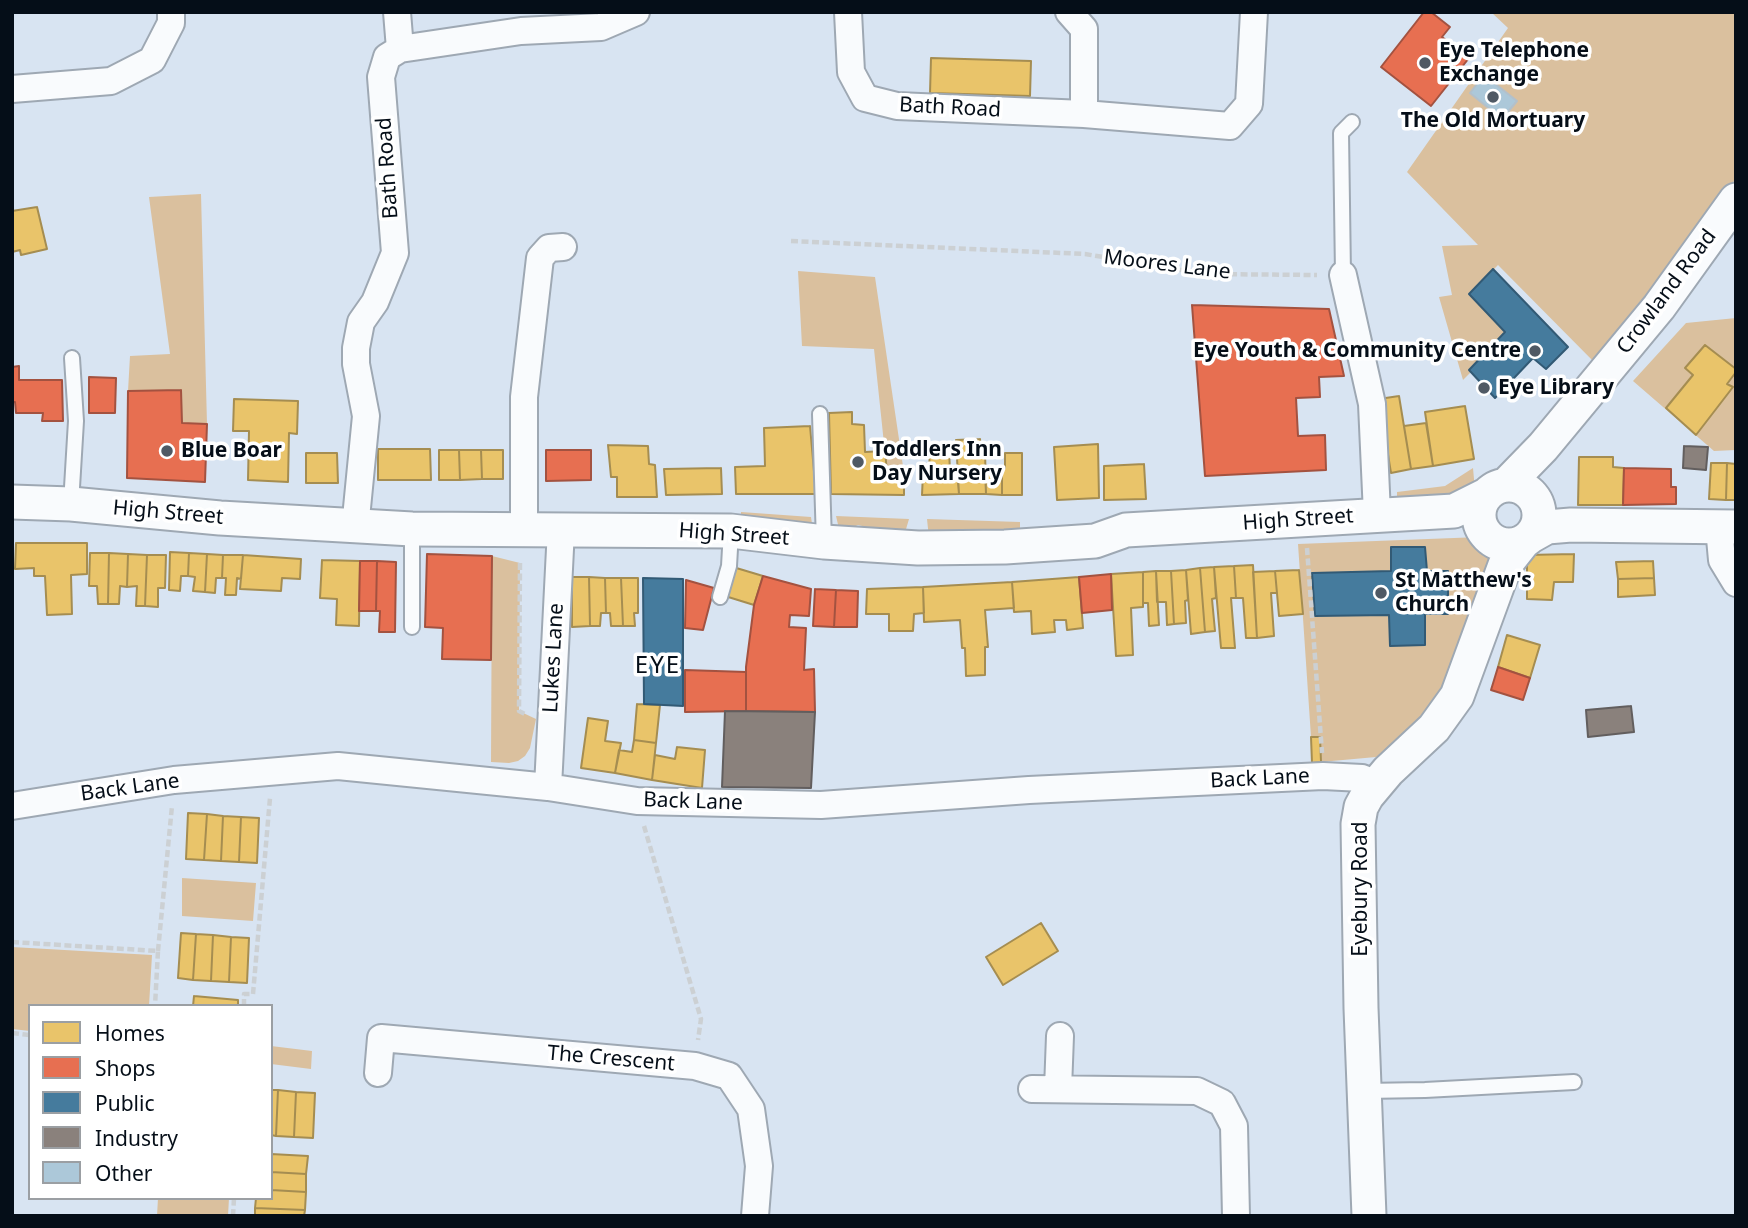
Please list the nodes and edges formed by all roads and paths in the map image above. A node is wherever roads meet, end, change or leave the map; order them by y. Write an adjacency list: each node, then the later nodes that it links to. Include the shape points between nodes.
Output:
1 (171, 12): 9 (street, via 152,60 111,81)
2 (397, 12): 8 (street)
3 (636, 12): 7 (street, via 601,27)
4 (848, 12): 10 (street, Bath Road, via 850,72 865,98 897,106)
5 (1069, 12): 10 (street, via 1084,29)
6 (1254, 12): 10 (street, Bath Road, via 1249,104 1230,126)
7 (522, 22): 8 (street)
8 (400, 49): 23 (street, Bath Road, via 387,57 381,77 395,253 375,302 361,322 356,348 366,416)
9 (12, 89)
10 (1084, 114)
11 (1352, 122): 15 (lane, via 1341,133)
12 (1736, 200): 21 (street, Crowland Road, via 1658,307 1543,447)
13 (791, 241): 15 (path, Moores Lane, via 1085,254 1205,274)
14 (564, 247): 27 (street, via 549,248 540,258 524,397)
15 (1343, 275): 20 (street, via 1372,404)
16 (72, 358): 19 (lane, via 76,421)
17 (820, 414): 29 (lane)
18 (12, 502): 19 (street, High Street)
19 (71, 504): 23 (street, High Street)
20 (1377, 514): 21 (street, High Street); 22 (street, High Street)
21 (1504, 518): 24 (street, via 1571,525); 38 (street, Eyebury Road, via 1457,696 1434,728)
22 (1305, 519): 29 (street, High Street, via 1126,530 1095,541 1005,547); 36 (path)
23 (357, 527): 25 (street, High Street)
24 (1727, 527): 31 (street, via 1722,560)
25 (412, 529): 27 (street, High Street); 33 (lane)
26 (561, 529): 27 (street, High Street); 28 (street, High Street); 34 (street, Lukes Lane)
27 (524, 530)
28 (731, 531): 29 (street, High Street); 32 (lane, via 729,566)
29 (824, 542)
30 (520, 563): 34 (path, via 519,711)
31 (1736, 583)
32 (720, 597)
33 (412, 627)
34 (551, 724): 39 (street, Lukes Lane)
35 (272, 772): 37 (street, Back Lane); 39 (street, Back Lane, via 338,766 449,771); 45 (path, via 253,994 244,994)
36 (1323, 776): 38 (street, Back Lane, via 1362,778); 40 (street, Back Lane, via 1029,790 821,806)
37 (174, 780): 41 (street, Back Lane); 43 (path)
38 (1377, 784): 52 (street, Eyebury Road, via 1361,807 1358,824)
39 (548, 787): 40 (street, Back Lane)
40 (637, 802): 47 (path, via 701,1019)
41 (12, 806)
42 (12, 942): 43 (path)
43 (158, 951): 44 (path)
44 (155, 1004)
45 (244, 1004)
46 (1060, 1036): 51 (street)
47 (695, 1066): 48 (street, The Crescent, via 381,1038); 53 (street, The Crescent, via 729,1076 751,1108 759,1166)
48 (378, 1073)
49 (1574, 1082): 52 (lane)
50 (1032, 1089): 51 (street)
51 (1058, 1089): 54 (street, via 1197,1091 1222,1103 1234,1126)
52 (1364, 1091): 55 (street, Eyebury Road)
53 (755, 1216)
54 (1236, 1216)
55 (1368, 1216)

